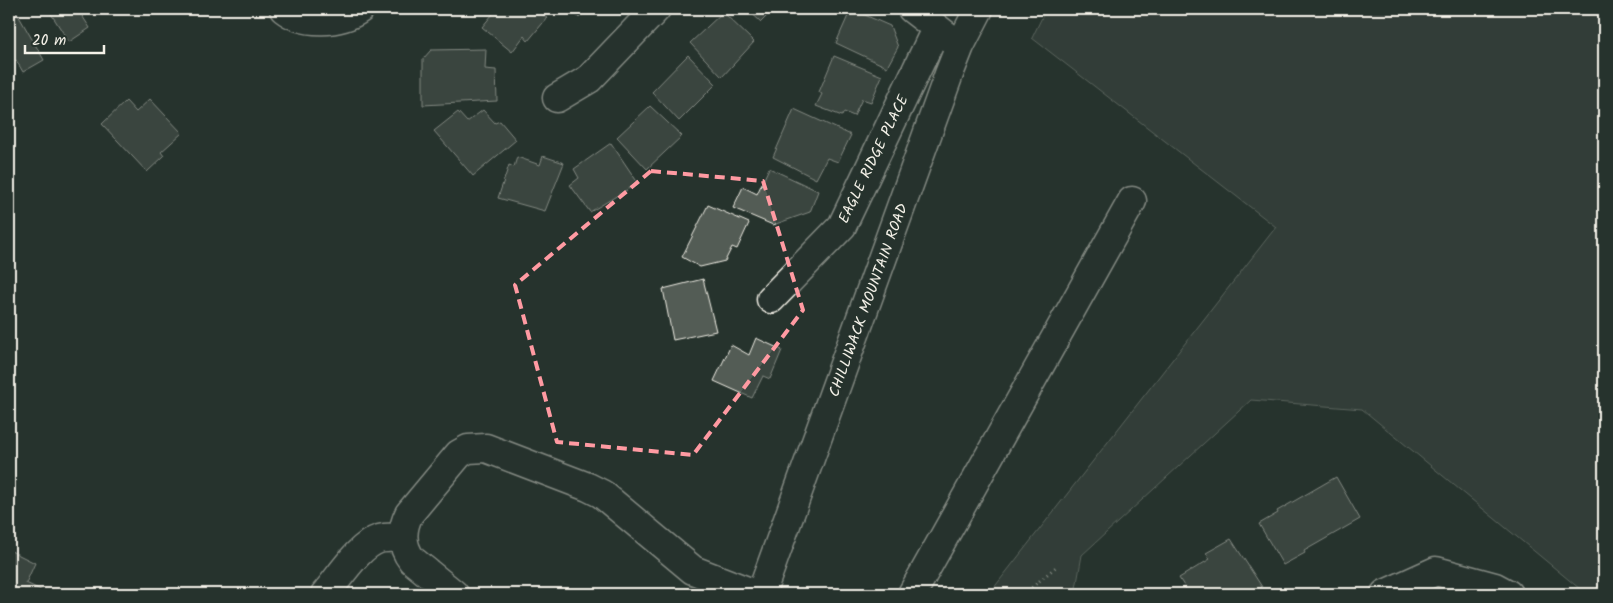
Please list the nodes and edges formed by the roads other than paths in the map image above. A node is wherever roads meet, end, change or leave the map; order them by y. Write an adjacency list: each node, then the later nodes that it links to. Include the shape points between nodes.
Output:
1 (284, 9): 2 (street, via 307,19 324,20)
2 (360, 9)
3 (656, 9): 8 (street, via 589,79)
4 (912, 9): 6 (street)
5 (979, 9): 7 (street, CHILLIWACK MOUNTAIN ROAD)
6 (936, 29): 7 (street); 10 (street, EAGLE RIDGE PLACE, via 842,226)
7 (960, 46): 15 (street, CHILLIWACK MOUNTAIN ROAD)
8 (557, 98)
9 (1132, 201): 16 (street)
10 (771, 299)
11 (403, 537): 12 (street, via 380,539 367,546); 13 (street, via 404,548 412,560); 14 (street, via 409,514 459,454 468,449 486,448 602,494 693,570)
12 (325, 594)
13 (454, 594)
14 (755, 594)
15 (761, 594)
16 (912, 594)
17 (1385, 594): 18 (street, via 1436,570 1495,587)
18 (1508, 594)

